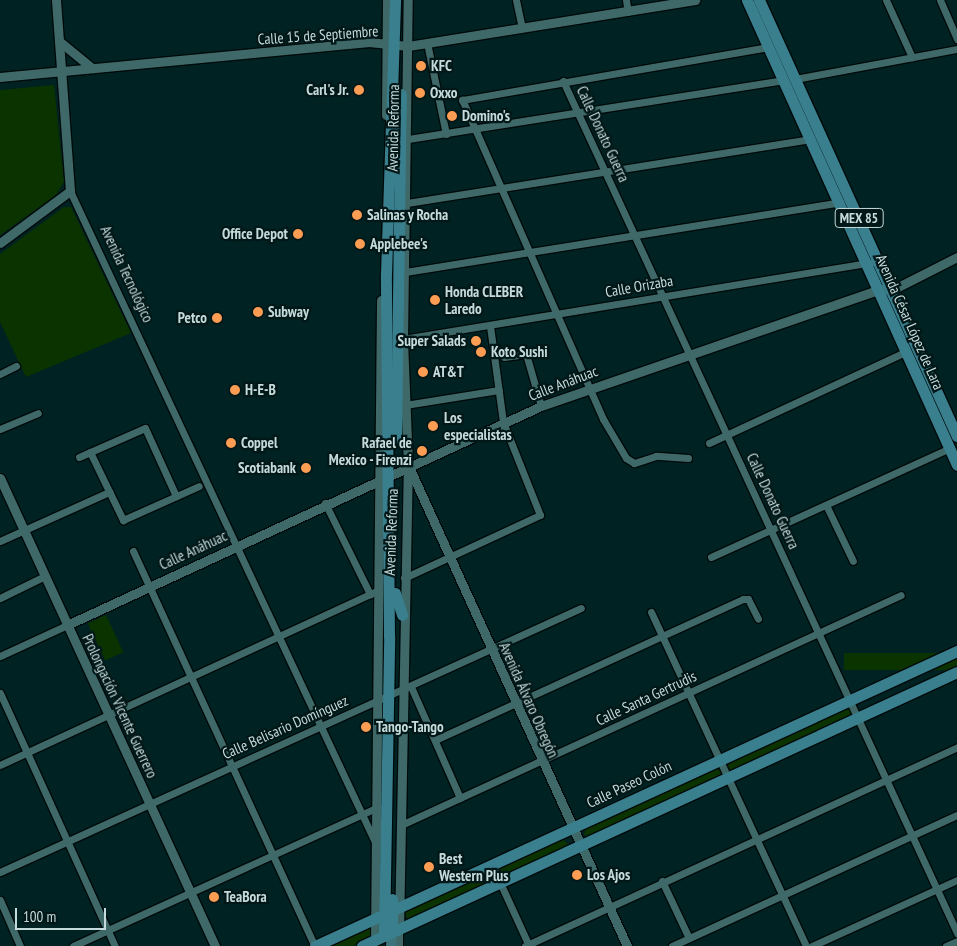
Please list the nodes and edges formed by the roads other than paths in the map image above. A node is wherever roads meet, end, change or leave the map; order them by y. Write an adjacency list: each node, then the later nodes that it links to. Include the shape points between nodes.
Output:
1 (56, 0): 16 (street, Avenida Tecnológico)
2 (387, 0): 18 (street, Avenida Reforma)
3 (395, 0): 18 (main road, Avenida Reforma)
4 (402, 0): 18 (main road, Avenida Reforma)
5 (408, 0): 18 (street, Avenida Reforma)
6 (516, 0): 14 (street)
7 (626, 0): 13 (street)
8 (695, 0): 13 (street, Calle 15 de Septiembre)
9 (747, 0): 19 (main road, Avenida César López de Lara / MEX 85)
10 (759, 0): 25 (main road, Avenida César López de Lara / MEX 85)
11 (886, 0): 21 (street)
12 (940, 0): 15 (street)
13 (628, 12): 14 (street, Calle 15 de Septiembre)
14 (522, 28): 17 (street, Calle 15 de Septiembre)
15 (957, 38)
16 (59, 41): 22 (street); 23 (street, Avenida Tecnológico)
17 (428, 43): 18 (street, Calle 15 de Septiembre); 29 (street)
18 (398, 45): 22 (street, Calle 15 de Septiembre); 31 (street, Avenida Reforma); 42 (main road, Avenida Reforma)
19 (769, 47): 25 (main road, Avenida César López de Lara / MEX 85); 26 (street)
20 (957, 49): 21 (street)
21 (912, 57): 25 (street)
22 (92, 68): 23 (street, Calle 15 de Septiembre)
23 (61, 71): 24 (street, Calle 15 de Septiembre); 33 (street, Avenida Tecnológico)
24 (0, 77)
25 (790, 79): 27 (street); 30 (main road, Avenida César López de Lara / MEX 85); 35 (main road, Avenida César López de Lara / MEX 85)
26 (563, 81): 27 (street, Calle Donato Guerra); 28 (street, via 462,100)
27 (578, 112): 28 (street); 32 (street, Calle Donato Guerra)
28 (474, 130): 29 (street); 34 (street)
29 (446, 134): 31 (street)
30 (811, 139): 32 (street); 35 (main road, Avenida César López de Lara / MEX 85)
31 (408, 140): 36 (street, Avenida Reforma)
32 (605, 172): 34 (street); 37 (street, Calle Donato Guerra)
33 (70, 191): 38 (street); 81 (street, Avenida Tecnológico)
34 (501, 191): 36 (street); 39 (street)
35 (845, 200): 37 (street); 41 (main road, Avenida César López de Lara / MEX 85)
36 (406, 203): 42 (street, Avenida Reforma)
37 (634, 235): 39 (street); 45 (street, Calle Donato Guerra)
38 (0, 243)
39 (529, 252): 42 (street); 46 (street)
40 (957, 257): 44 (street)
41 (874, 262): 43 (main road, Avenida César López de Lara / MEX 85); 44 (main road, Avenida César López de Lara / MEX 85); 45 (street, Calle Orizaba)
42 (393, 274): 48 (street, Avenida Reforma); 52 (main road, Avenida Reforma); 71 (main road, Avenida Reforma)
43 (880, 289): 44 (street, Calle Anáhuac); 49 (main road, Avenida César López de Lara / MEX 85); 50 (street, Calle Anáhuac)
44 (892, 290): 63 (main road, Avenida César López de Lara / MEX 85)
45 (663, 295): 46 (street, Calle Orizaba); 50 (street, Calle Donato Guerra)
46 (558, 314): 47 (street, Calle Orizaba); 55 (street)
47 (490, 326): 48 (street, Calle Orizaba); 56 (street)
48 (403, 339): 52 (main road); 57 (street, Avenida Reforma)
49 (907, 350): 62 (street); 65 (main road, Avenida César López de Lara / MEX 85)
50 (690, 353): 55 (street, Calle Anáhuac); 62 (street, Calle Donato Guerra)
51 (504, 357): 58 (street, via 526,354)
52 (396, 359): 71 (main road, Avenida Reforma)
53 (16, 366): 54 (street)
54 (0, 374)
55 (590, 387): 58 (street, Calle Anáhuac); 68 (street, via 626,458 634,463 656,456)
56 (499, 390): 57 (street); 60 (street)
57 (405, 406): 69 (street, Avenida Reforma)
58 (541, 406): 60 (street, Calle Anáhuac)
59 (38, 413): 61 (street)
60 (503, 422): 69 (street, Calle Anáhuac); 84 (street, via 540,510 538,519)
61 (0, 429)
62 (727, 434): 64 (street); 79 (street, Calle Donato Guerra)
63 (957, 436)
64 (709, 443)
65 (950, 448): 70 (main road, Avenida César López de Lara / MEX 85); 77 (street)
66 (90, 452): 67 (street); 74 (street); 75 (street, via 144,428)
67 (79, 457)
68 (688, 458)
69 (408, 465): 71 (street, Calle Anáhuac); 84 (street, Avenida Álvaro Obregón); 87 (street, Avenida Reforma)
70 (957, 465)
71 (388, 474): 76 (street, Calle Anáhuac); 89 (street, Avenida Reforma); 91 (main road, Avenida Reforma)
72 (1, 480): 78 (street, Prolongación Vicente Guerrero)
73 (198, 486): 75 (street)
74 (109, 492): 75 (street, via 122,520); 78 (street)
75 (176, 496)
76 (325, 503): 81 (street, Calle Anáhuac); 90 (street)
77 (826, 505): 79 (street); 85 (street)
78 (24, 529): 80 (street); 86 (street, Prolongación Vicente Guerrero)
79 (772, 531): 83 (street); 100 (street, Calle Donato Guerra)
80 (0, 541)
81 (238, 544): 88 (street, Calle Anáhuac); 102 (street, Avenida Tecnológico)
82 (133, 551): 88 (street)
83 (712, 557)
84 (450, 560): 87 (street); 103 (street, Avenida Álvaro Obregón)
85 (853, 561)
86 (46, 576): 93 (street); 98 (street, Prolongación Vicente Guerrero)
87 (404, 578): 96 (street, Avenida Reforma)
88 (150, 586): 98 (street, Calle Anáhuac); 107 (street)
89 (379, 590): 90 (street); 99 (street, Avenida Reforma)
90 (370, 594): 102 (street)
91 (392, 595): 96 (main road); 99 (main road); 111 (main road, Avenida Reforma)
92 (902, 596): 100 (street, Calle Santa Gertrudis)
93 (0, 598)
94 (581, 608): 103 (street, Calle Belisario Domínguez)
95 (651, 612): 101 (street)
96 (402, 615): 111 (street, Avenida Reforma)
97 (758, 619): 101 (street, via 748,599 743,599)
98 (68, 625): 105 (street, Calle Anáhuac); 114 (street, Prolongación Vicente Guerrero)
99 (381, 634): 111 (street, Avenida Reforma)
100 (819, 634): 110 (street, Calle Santa Gertrudis); 112 (street, Calle Donato Guerra)
101 (662, 636): 110 (street); 113 (street)
102 (278, 637): 107 (street); 116 (street, Avenida Tecnológico)
103 (492, 651): 108 (street, Calle Belisario Domínguez); 113 (street, Avenida Álvaro Obregón)
104 (957, 651): 112 (main road, Calle Paseo Colón)
105 (0, 656)
106 (957, 672): 115 (main road)
107 (191, 678): 114 (street); 123 (street)
108 (412, 688): 111 (street, Calle Belisario Domínguez); 117 (street)
109 (0, 692): 119 (street)
110 (691, 692): 120 (street); 121 (street, Calle Santa Gertrudis)
111 (392, 696): 116 (street, Calle Belisario Domínguez); 128 (street, Avenida Reforma); 131 (street, Avenida Reforma); 149 (main road, Avenida Reforma)
112 (850, 701): 115 (street, Calle Donato Guerra); 120 (main road, Calle Paseo Colón)
113 (515, 704): 117 (street); 121 (street, Avenida Álvaro Obregón)
114 (109, 716): 119 (street); 127 (street, Prolongación Vicente Guerrero)
115 (858, 718): 124 (main road); 125 (street, Calle Donato Guerra)
116 (319, 726): 123 (street, Calle Belisario Domínguez); 129 (street, Avenida Tecnológico)
117 (435, 740): 126 (street)
118 (957, 747): 125 (street)
119 (27, 753): 122 (street); 135 (street)
120 (719, 759): 124 (street); 132 (main road, Calle Paseo Colón)
121 (541, 762): 126 (street, Calle Santa Gertrudis); 132 (street, Avenida Álvaro Obregón)
122 (0, 765)
123 (232, 766): 127 (street, Calle Belisario Domínguez); 138 (street)
124 (727, 776): 134 (street); 136 (main road)
125 (887, 779): 133 (street, Calle Donato Guerra); 134 (street)
126 (460, 798): 131 (street, Calle Santa Gertrudis)
127 (150, 802): 135 (street, Calle Belisario Domínguez); 145 (street, Prolongación Vicente Guerrero)
128 (378, 807): 129 (street); 137 (street, Avenida Reforma)
129 (362, 815): 137 (street, Avenida Tecnológico); 138 (street)
130 (957, 815): 133 (street)
131 (401, 825): 149 (street, Avenida Reforma)
132 (572, 828): 136 (street, Avenida Álvaro Obregón); 139 (main road, Calle Paseo Colón)
133 (912, 836): 144 (street, Calle Donato Guerra); 146 (street)
134 (757, 838): 142 (street); 146 (street)
135 (67, 841): 140 (street, Calle Belisario Domínguez); 150 (street)
136 (580, 846): 143 (main road); 148 (street, Avenida Álvaro Obregón)
137 (377, 847): 149 (street, Avenida Reforma)
138 (273, 854): 145 (street); 160 (street)
139 (492, 865): 143 (street); 149 (main road, Calle Paseo Colón)
140 (0, 872)
141 (957, 880): 144 (street)
142 (662, 881): 148 (street); 153 (street)
143 (500, 883): 152 (main road); 155 (street)
144 (936, 889): 151 (street, Calle Donato Guerra); 167 (street)
145 (190, 891): 150 (street); 159 (street, Prolongación Vicente Guerrero)
146 (783, 894): 153 (street); 166 (street)
147 (0, 900): 156 (street)
148 (609, 905): 155 (street); 164 (street, Avenida Álvaro Obregón)
149 (387, 913): 152 (main road, Avenida Reforma); 152 (street, Avenida Reforma); 160 (main road, Calle Paseo Colón)
150 (108, 930): 157 (street); 158 (street)
151 (957, 934)
152 (385, 938): 161 (main road); 162 (main road, Avenida Reforma); 163 (street, Avenida Reforma)
153 (689, 938): 165 (street)
154 (957, 941): 168 (street)
155 (528, 945)
156 (20, 946)
157 (73, 946)
158 (115, 946)
159 (215, 946)
160 (315, 946)
161 (362, 946)
162 (392, 946)
163 (399, 946)
164 (627, 946)
165 (672, 946)
166 (806, 946)
167 (812, 946)
168 (946, 946)

